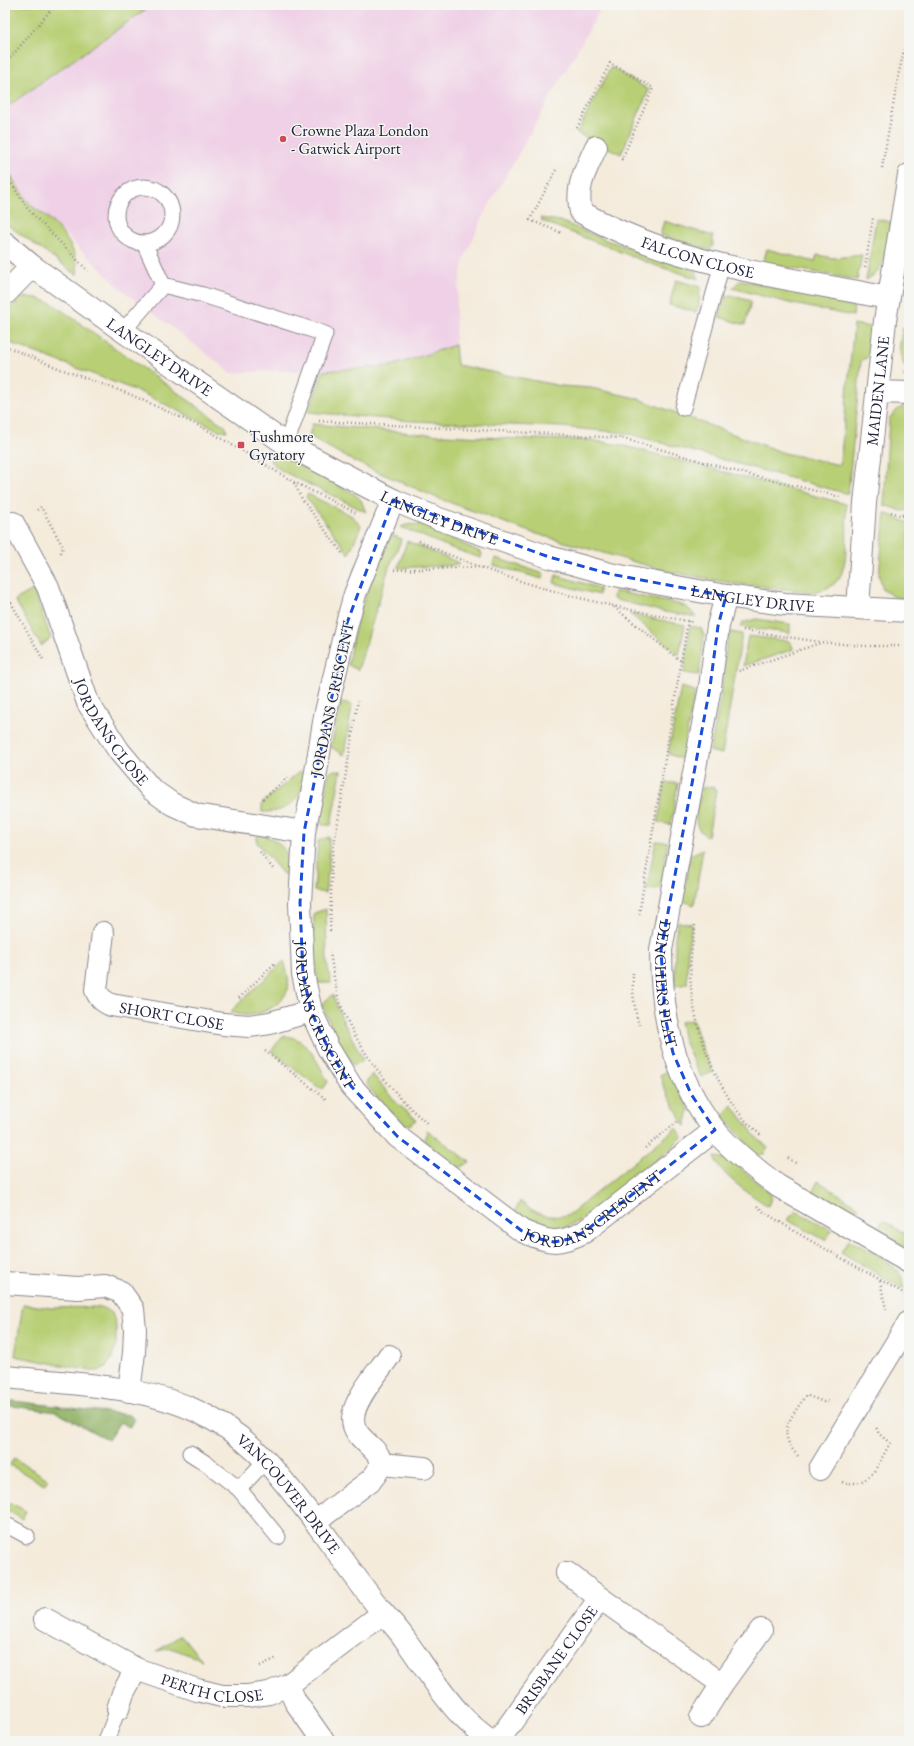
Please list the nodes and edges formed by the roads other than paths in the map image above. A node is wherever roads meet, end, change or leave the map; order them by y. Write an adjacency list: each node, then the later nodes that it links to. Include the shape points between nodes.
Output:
1 (596, 147): 6 (street, FALCON CLOSE, via 580,183 578,199 581,212 623,234)
2 (909, 175): 10 (street, MAIDEN LANE)
3 (144, 242): 8 (lane)
4 (5, 243): 7 (street, LANGLEY DRIVE)
5 (5, 253): 7 (street, LANGLEY DRIVE)
6 (722, 264): 10 (street, FALCON CLOSE, via 780,278); 14 (lane)
7 (32, 266): 9 (street); 11 (street, LANGLEY DRIVE)
8 (163, 285): 11 (lane); 15 (lane, via 325,334)
9 (5, 294)
10 (888, 298): 12 (street, MAIDEN LANE)
11 (123, 332): 15 (street, LANGLEY DRIVE)
12 (877, 392): 13 (street); 19 (street, MAIDEN LANE, via 865,503)
13 (909, 393)
14 (684, 408)
15 (286, 444): 16 (street, LANGLEY DRIVE)
16 (393, 500): 18 (street, LANGLEY DRIVE, via 439,519 610,574); 21 (street, JORDANS CRESCENT, via 355,594 325,716)
17 (13, 523): 21 (street, JORDANS CLOSE, via 48,587 88,703 119,751 151,789 172,804 196,814)
18 (726, 596): 19 (street, LANGLEY DRIVE, via 785,604); 24 (street, DENCHERS PLAT, via 718,626 710,687 661,950 661,983 673,1053 691,1094)
19 (858, 608): 20 (street, LANGLEY DRIVE)
20 (909, 611)
21 (304, 832): 23 (street, JORDANS CRESCENT, via 300,902 303,974)
22 (103, 933): 23 (street, SHORT CLOSE, via 96,990 98,996 111,1005 222,1024 249,1026 270,1023)
23 (311, 1011): 24 (street, JORDANS CRESCENT, via 328,1048 351,1086 398,1137 522,1232 540,1239 554,1242 569,1240 584,1232)
24 (715, 1130): 25 (street, DENCHERS PLAT, via 759,1172 778,1186)
25 (909, 1262)
26 (5, 1283): 30 (street, via 71,1288 105,1286 121,1292 133,1309 135,1330)
27 (909, 1322): 35 (street)
28 (389, 1356): 33 (street, via 359,1400 353,1418 354,1426 378,1455)
29 (5, 1377): 30 (street, VANCOUVER DRIVE)
30 (129, 1391): 32 (street, VANCOUVER DRIVE, via 192,1409 232,1431)
31 (190, 1453): 36 (lane)
32 (266, 1460): 36 (lane); 37 (street, VANCOUVER DRIVE)
33 (381, 1464): 34 (street); 37 (street, via 378,1473 371,1480)
34 (424, 1468)
35 (820, 1469)
36 (239, 1489): 40 (lane)
37 (315, 1522): 43 (street, VANCOUVER DRIVE)
38 (5, 1524): 39 (lane)
39 (27, 1536)
40 (278, 1537)
41 (567, 1573): 42 (street, BRISBANE CLOSE)
42 (600, 1598): 47 (street, BRISBANE CLOSE); 54 (street, BRISBANE CLOSE)
43 (383, 1613): 48 (street, PERTH CLOSE); 53 (street, VANCOUVER DRIVE, via 404,1637 432,1679 462,1716)
44 (45, 1619): 46 (street, PERTH CLOSE)
45 (761, 1630): 47 (street)
46 (136, 1669): 48 (street, PERTH CLOSE, via 222,1696 269,1693); 49 (street, via 123,1693)
47 (722, 1684): 50 (street)
48 (288, 1685): 51 (street, PERTH CLOSE, via 295,1701)
49 (118, 1710): 52 (lane)
50 (701, 1717)
51 (321, 1740)
52 (106, 1741)
53 (490, 1741)
54 (498, 1741)

